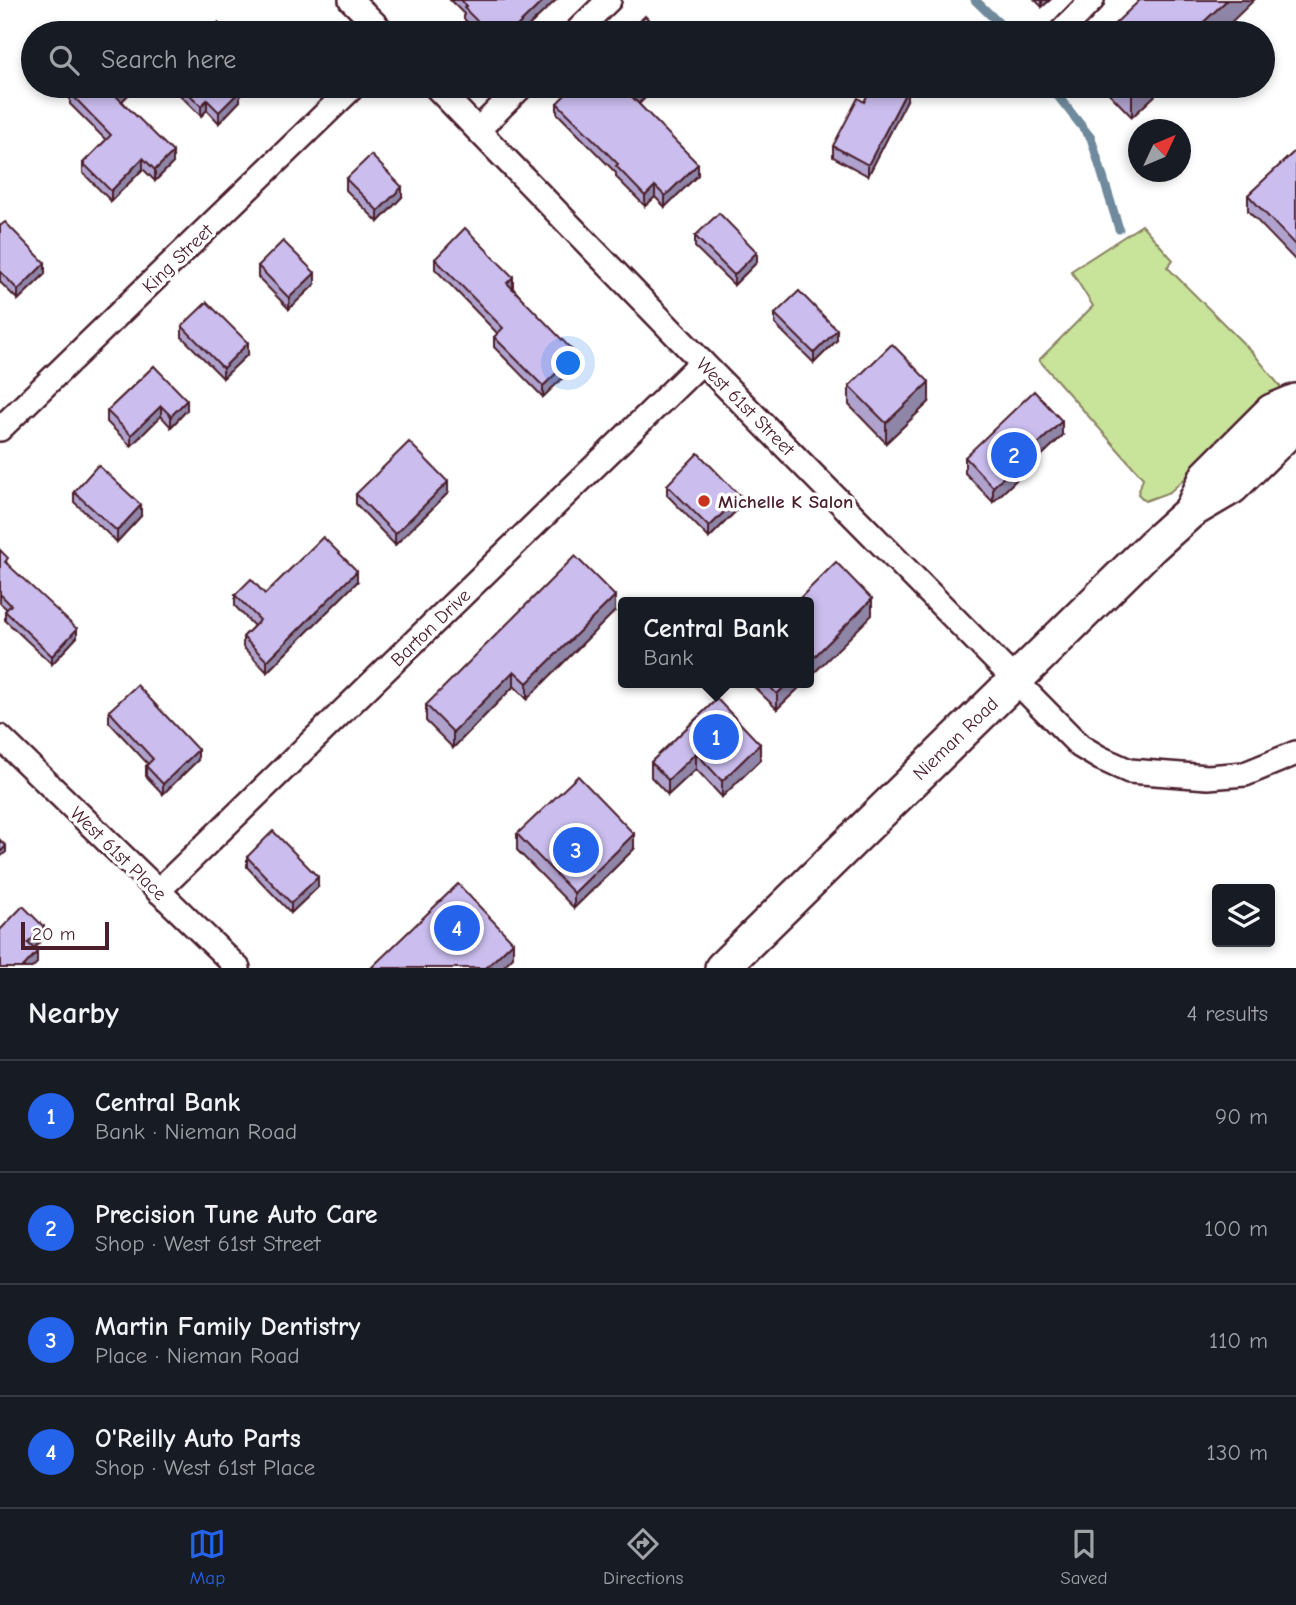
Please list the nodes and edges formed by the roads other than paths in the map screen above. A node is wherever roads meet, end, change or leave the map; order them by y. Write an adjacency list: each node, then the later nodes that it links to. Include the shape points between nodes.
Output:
1 (351, 0): 4 (street)
2 (609, 0): 5 (street)
3 (1092, 0): 6 (street)
4 (372, 21)
5 (587, 21)
6 (1072, 21)
7 (342, 98): 14 (street, King Street)
8 (447, 98): 10 (street, West 61st Street)
9 (510, 98): 10 (street)
10 (478, 130): 11 (street, West 61st Street)
11 (702, 362): 16 (street, West 61st Street); 19 (street, Barton Drive)
12 (1296, 401): 15 (main road, Nieman Road, via 1272,411 1206,476)
13 (1296, 411): 15 (main road, Nieman Road, via 1290,430 1238,481)
14 (0, 429)
15 (1191, 511): 16 (main road, Nieman Road)
16 (1016, 680): 18 (street, West 61st Street, via 1080,746 1129,771 1208,777 1245,774); 21 (main road, Nieman Road)
17 (0, 737): 19 (street, West 61st Place)
18 (1296, 753)
19 (158, 891): 20 (street, West 61st Place)
20 (239, 968)
21 (722, 968)

